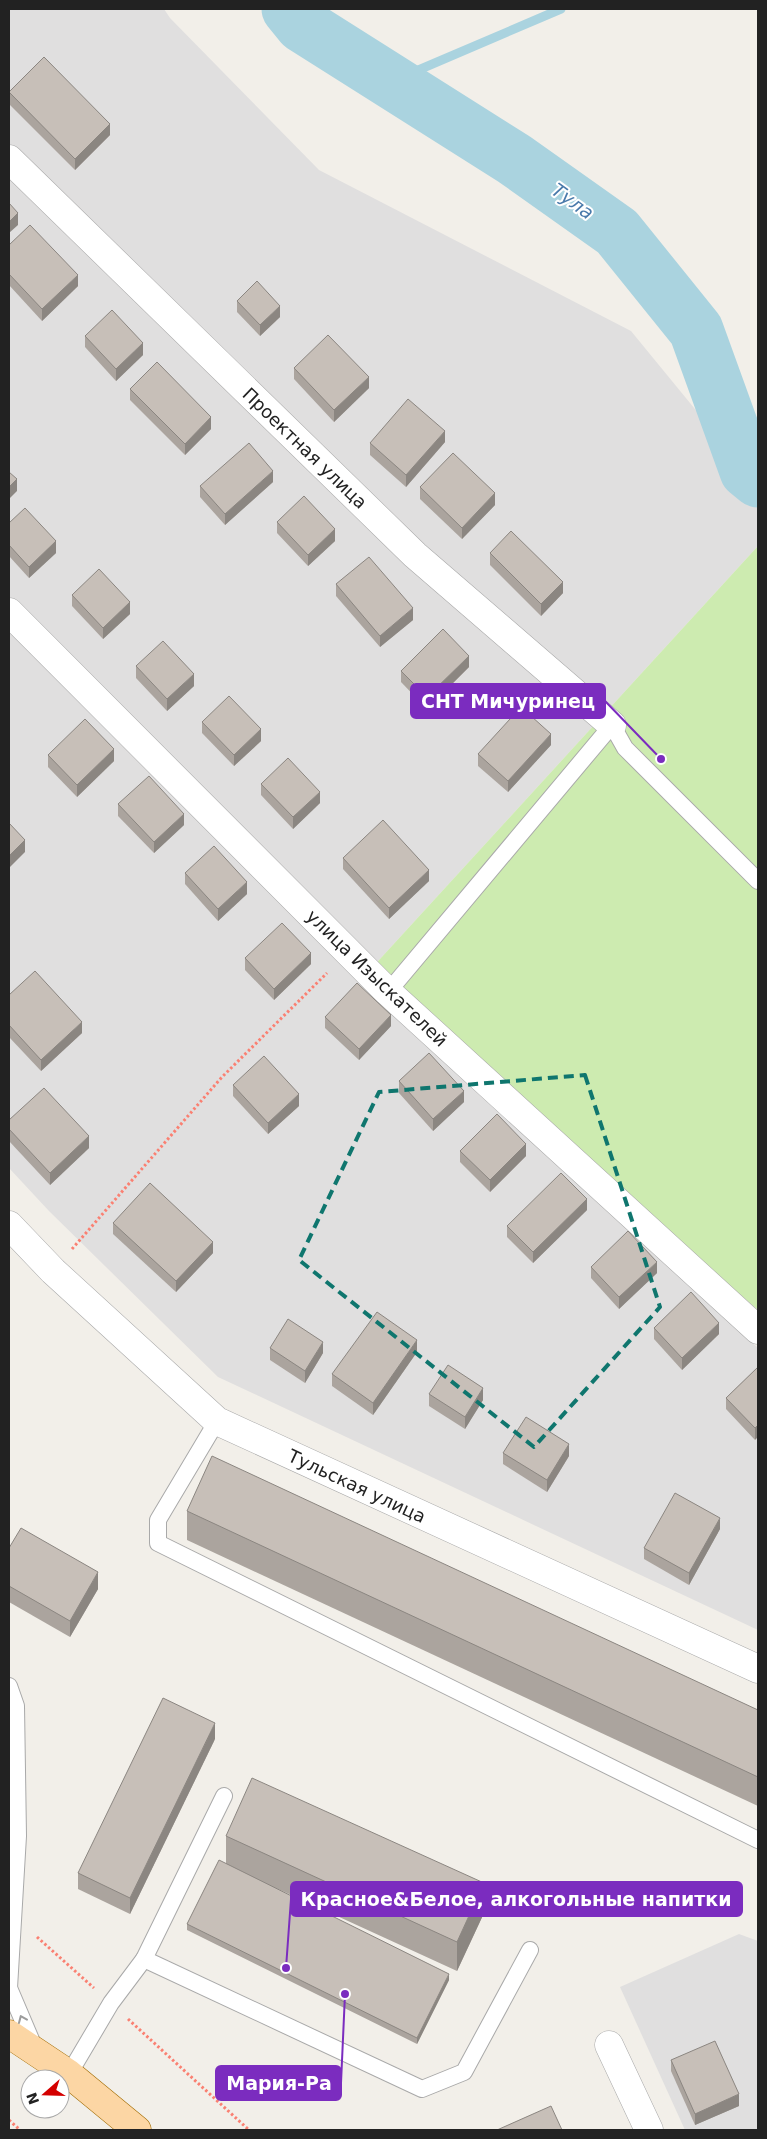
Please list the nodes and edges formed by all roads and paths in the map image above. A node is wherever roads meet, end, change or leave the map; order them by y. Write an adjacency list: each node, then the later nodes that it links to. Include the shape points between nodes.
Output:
1 (9, 159): 3 (street, Проектная улица, via 415,555)
2 (9, 612): 5 (street, улица Изыскателей)
3 (612, 725): 4 (lane, via 625,748); 6 (lane)
4 (758, 881)
5 (369, 971): 6 (street, улица Изыскателей); 8 (path, via 332,969 222,1077)
6 (388, 992): 9 (street, улица Изыскателей)
7 (9, 1225): 8 (street, Тульская улица)
8 (53, 1271): 10 (street, Тульская улица)
9 (758, 1330)
10 (217, 1421): 11 (street, Тульская улица); 14 (lane, via 158,1520 158,1543)
11 (758, 1669)
12 (9, 1686): 17 (lane, via 16,1706 18,1836)
13 (224, 1796): 16 (lane)
14 (758, 1840)
15 (530, 1950): 16 (lane, via 464,2072 422,2089)
16 (144, 1959): 22 (lane, via 111,2003)
17 (9, 1988): 20 (lane, one-way to 17)
18 (9, 2034): 20 (main road)
19 (609, 2045): 27 (street)
20 (36, 2051): 21 (main road)
21 (62, 2069)
22 (70, 2072)
23 (70, 2075): 26 (main road)
24 (9, 2120): 25 (path)
25 (20, 2130)
26 (137, 2130)
27 (649, 2130)

